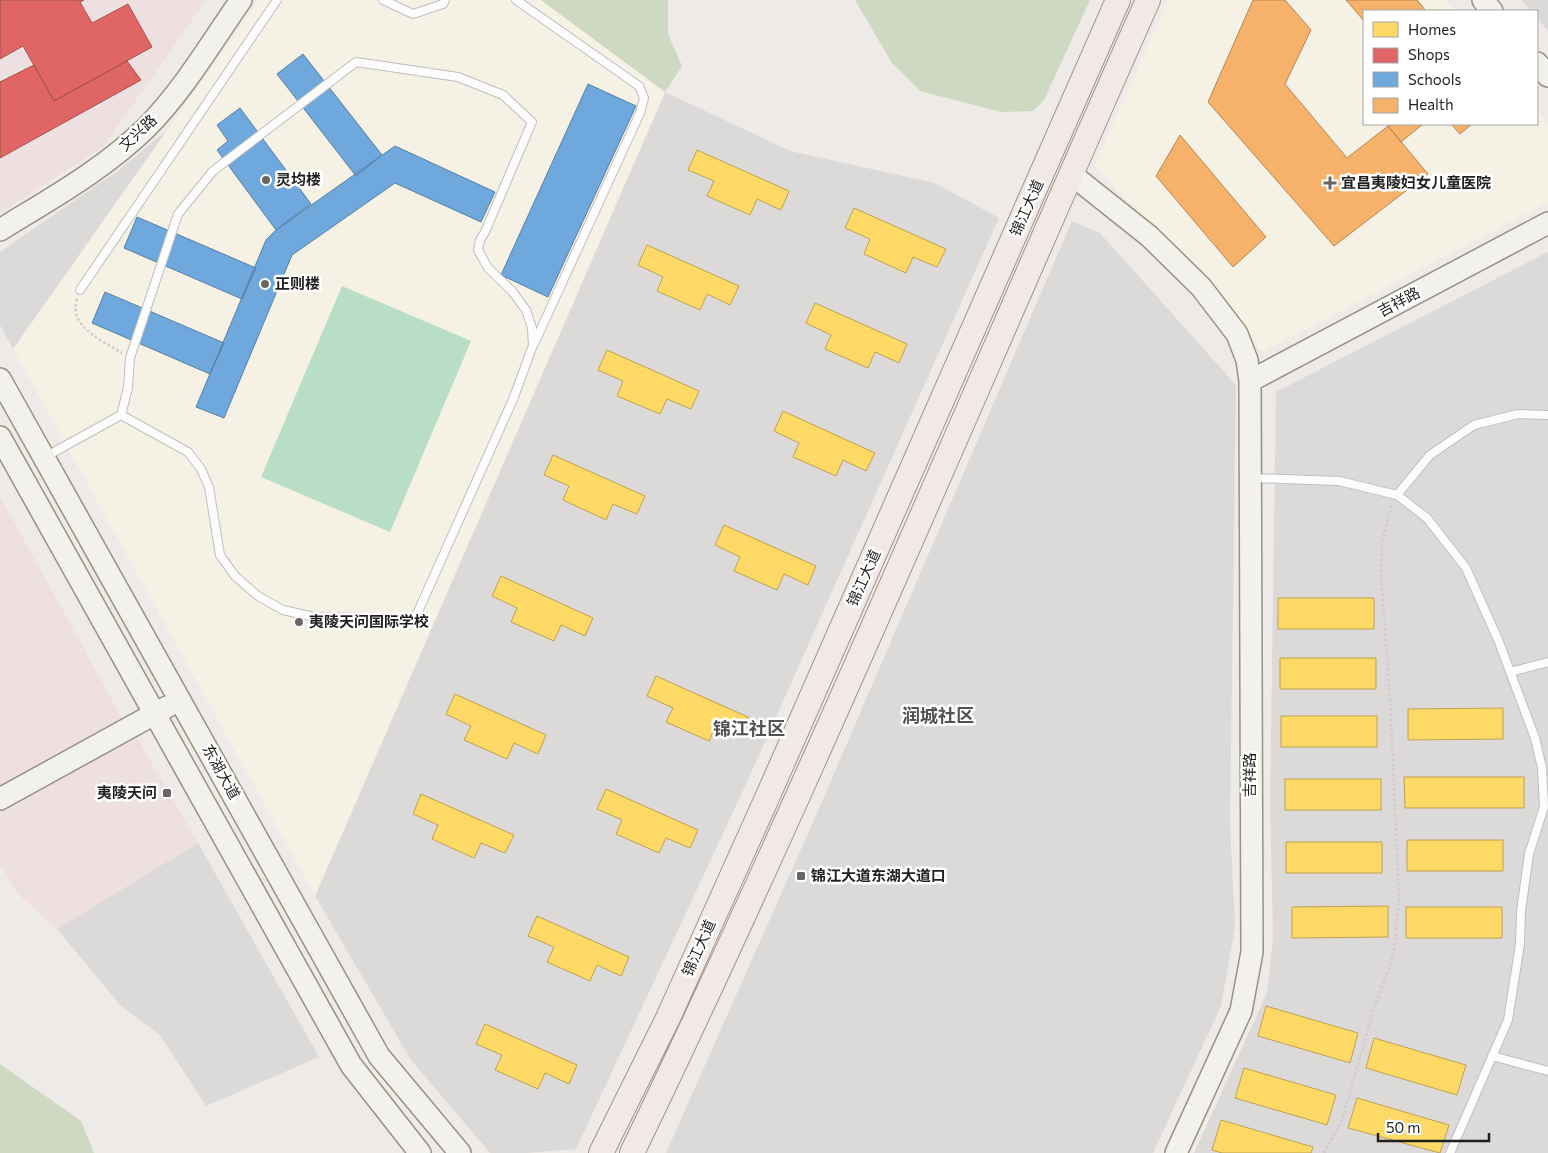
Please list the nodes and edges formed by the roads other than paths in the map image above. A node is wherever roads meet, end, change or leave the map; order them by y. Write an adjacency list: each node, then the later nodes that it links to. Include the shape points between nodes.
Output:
1 (241, 0): 14 (street, 文兴路, via 172,98 146,128 101,166)
2 (277, 0): 15 (lane)
3 (383, 0): 4 (lane, via 413,14 443,4)
4 (445, 0)
5 (516, 0): 16 (lane, via 639,86 644,98 640,113)
6 (1118, 0): 34 (main road, 锦江大道, via 755,824 668,1018)
7 (1148, 0): 12 (main road, 锦江大道)
8 (1483, 0): 9 (street)
9 (1491, 10)
10 (1538, 64): 11 (street)
11 (1548, 76)
12 (1071, 174): 18 (street, 吉祥路, via 1149,236 1201,287 1237,334 1247,360); 35 (main road, 锦江大道, via 896,576 691,1031)
13 (1548, 223): 18 (street, 吉祥路)
14 (0, 230)
15 (80, 290)
16 (533, 345): 19 (lane, via 514,397 417,614 402,623 382,618 314,617 283,610 258,596 235,576 220,555 209,487 201,469 188,452); 19 (lane, via 526,310 488,268 478,250 532,122 503,96 458,77 356,62 213,171 178,214 130,358)
17 (0, 379): 22 (street, 东湖大道)
18 (1250, 381): 23 (street, 吉祥路)
19 (122, 415): 22 (lane)
20 (1548, 415): 24 (lane, via 1518,414 1474,425 1430,455)
21 (0, 437): 28 (street, 东湖大道)
22 (43, 458): 27 (street, 东湖大道)
23 (1250, 478): 24 (lane, via 1339,481); 36 (street, 吉祥路, via 1252,952 1241,1011)
24 (1397, 495): 26 (lane, via 1427,518 1466,568)
25 (1548, 662): 26 (lane)
26 (1510, 672): 30 (lane, via 1535,738 1542,768 1544,808 1529,854 1508,1020)
27 (180, 700): 28 (street); 33 (street, 东湖大道, via 379,1056)
28 (154, 714): 29 (street); 32 (street, 东湖大道, via 351,1065)
29 (0, 798)
30 (1492, 1056): 31 (lane); 37 (lane)
31 (1548, 1071)
32 (420, 1153)
33 (460, 1153)
34 (601, 1153)
35 (632, 1153)
36 (1176, 1153)
37 (1450, 1153)

